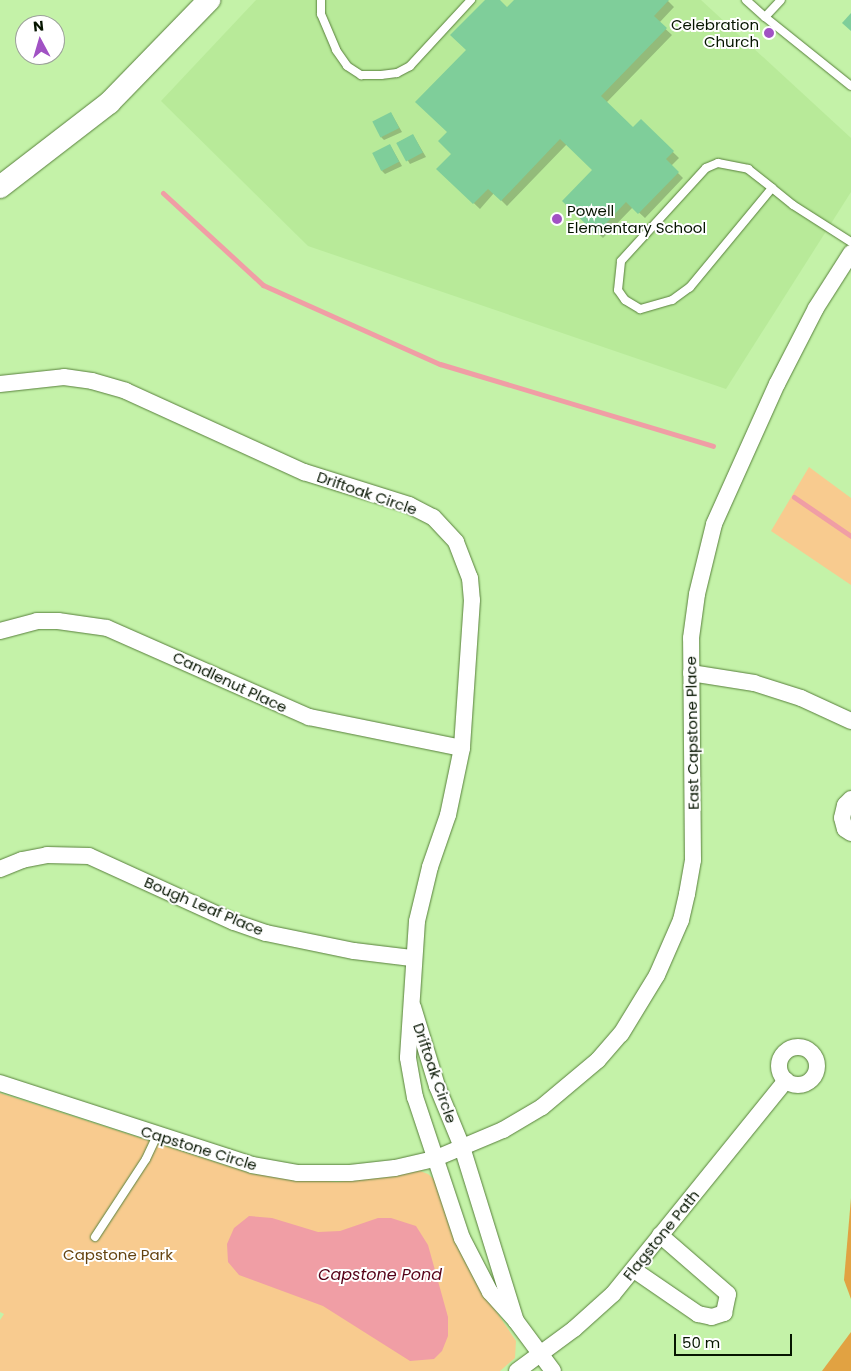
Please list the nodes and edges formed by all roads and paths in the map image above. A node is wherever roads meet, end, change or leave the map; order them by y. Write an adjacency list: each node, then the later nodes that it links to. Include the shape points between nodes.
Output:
1 (209, 0): 8 (street, via 109,102)
2 (321, 0): 3 (lane, via 321,14 342,58 360,75 397,73 410,66)
3 (470, 0)
4 (746, 0): 6 (lane)
5 (781, 0): 6 (lane)
6 (765, 17): 7 (lane)
7 (851, 86)
8 (0, 187)
9 (772, 188): 9 (lane, via 748,169 729,163 706,168 621,261 618,290 640,309 672,300 690,287); 10 (lane)
10 (851, 242)
11 (851, 253): 14 (street, East Capstone Place, via 816,308 777,384 714,524 697,594 691,638)
12 (0, 384): 16 (street, Driftoak Circle, via 64,377 109,386 153,401 304,472 409,505 433,517 456,542 470,578 469,672)
13 (0, 631): 16 (street, Candlenut Place, via 37,621 58,620 107,628 309,717)
14 (691, 673): 15 (street, via 754,683 801,698); 25 (street, East Capstone Place, via 693,860 681,920 657,975 621,1034 571,1084 542,1107 503,1130)
15 (851, 722)
16 (462, 748): 20 (street, Driftoak Circle, via 448,815 422,895)
17 (851, 799): 18 (street, via 845,805 842,818 845,829)
18 (851, 833)
19 (0, 869): 20 (street, Bough Leaf Place, via 47,855 89,856 234,922 266,933 354,951)
20 (412, 958): 21 (street, Driftoak Circle)
21 (410, 997): 25 (street, Driftoak Circle, via 437,1086); 26 (street, Driftoak Circle, via 408,1058 415,1097)
22 (786, 1080): 27 (street, Flagstone Path)
23 (0, 1083): 24 (street, Capstone Circle)
24 (156, 1135): 26 (street, Capstone Circle, via 252,1166 298,1173 372,1172); 28 (lane, via 146,1158)
25 (462, 1147): 26 (street, Capstone Circle); 30 (street, Driftoak Circle)
26 (434, 1159): 30 (street, Driftoak Circle, via 462,1238 481,1277 499,1305)
27 (660, 1235): 29 (street, Flagstone Path); 29 (street, via 728,1294 724,1313 712,1317 698,1314)
28 (95, 1237)
29 (634, 1270): 31 (street, Flagstone Path, via 600,1307)
30 (516, 1320): 31 (street)
31 (540, 1354): 32 (street, Flagstone Path); 33 (street)
32 (517, 1371)
33 (553, 1371)

